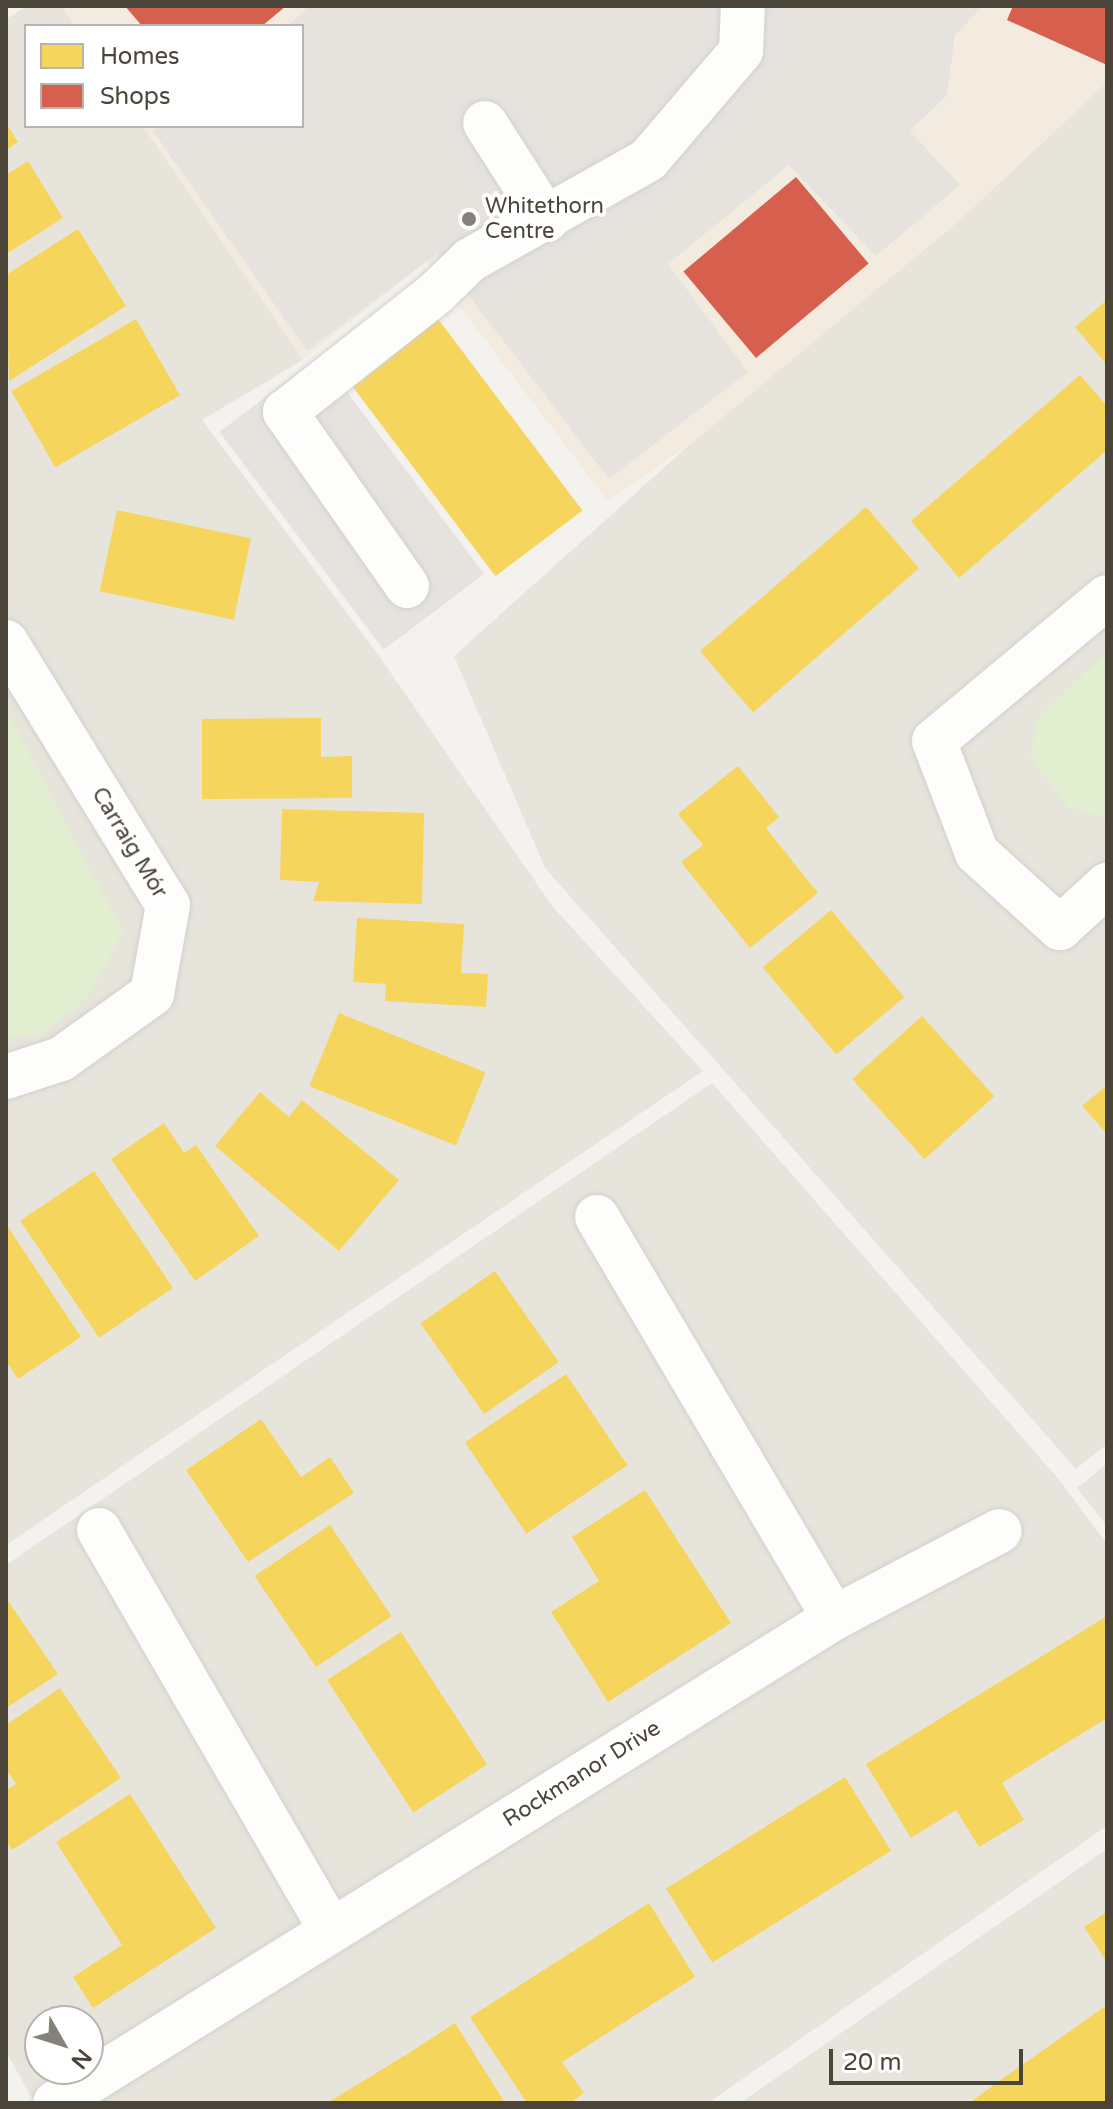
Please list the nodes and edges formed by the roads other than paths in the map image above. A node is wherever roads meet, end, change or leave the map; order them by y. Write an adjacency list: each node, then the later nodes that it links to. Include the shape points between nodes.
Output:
1 (743, 6): 3 (street, via 741,51 648,160)
2 (485, 123): 3 (street)
3 (547, 220): 4 (street, via 470,260 285,412)
4 (407, 586)
5 (1107, 597): 7 (street, via 934,741 977,853 1060,928)
6 (6, 642): 8 (street, Carraig Mór, via 168,905 152,994 61,1059)
7 (1107, 885)
8 (6, 1077)
9 (597, 1217): 12 (street)
10 (99, 1530): 13 (street)
11 (1000, 1531): 12 (street, Rockmanor Drive)
12 (834, 1618): 13 (street, Rockmanor Drive)
13 (331, 1931): 14 (street, Rockmanor Drive)
14 (55, 2103)

